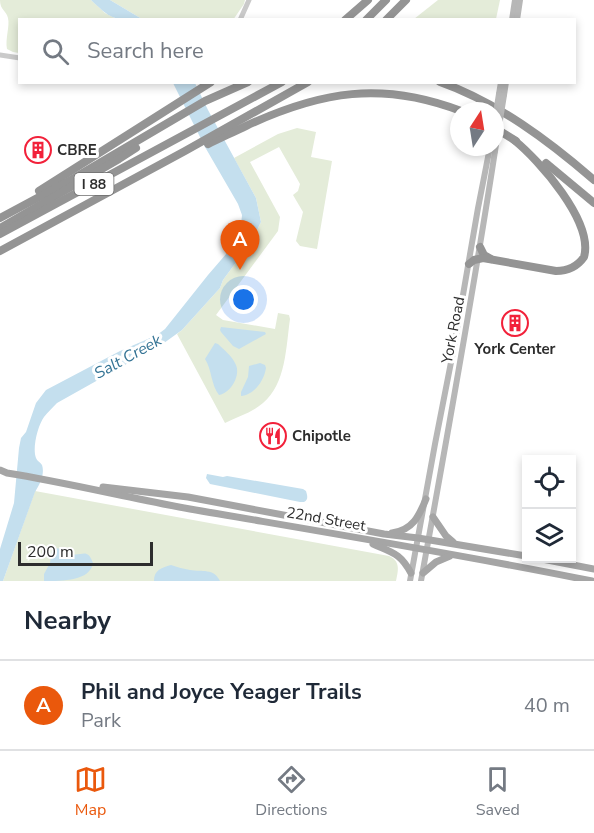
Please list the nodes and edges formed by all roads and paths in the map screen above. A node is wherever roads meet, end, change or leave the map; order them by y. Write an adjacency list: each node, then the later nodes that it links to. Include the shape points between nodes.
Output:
1 (249, 0): 7 (street)
2 (368, 0): 8 (highway)
3 (386, 0): 9 (highway)
4 (406, 0): 10 (highway)
5 (515, 0): 11 (main road)
6 (520, 0): 12 (main road)
7 (241, 18)
8 (347, 18)
9 (368, 18)
10 (388, 18)
11 (512, 18)
12 (517, 18)
13 (0, 55): 14 (street)
14 (18, 58)
15 (209, 84): 35 (highway, I 88)
16 (243, 84): 26 (highway)
17 (278, 84): 37 (highway, I 88)
18 (305, 84): 27 (highway, I 88)
19 (445, 84): 33 (highway, via 522,125)
20 (501, 84): 22 (main road, York Road)
21 (505, 84): 22 (main road, York Road)
22 (502, 94): 23 (main road, York Road, bridge); 24 (main road, York Road, bridge)
23 (500, 102)
24 (500, 102)
25 (450, 107): 27 (highway, via 404,95 345,94 290,107)
26 (183, 115): 35 (highway); 36 (highway, via 119,159)
27 (231, 129): 30 (highway, I 88); 30 (highway, via 204,147)
28 (504, 134): 29 (highway)
29 (514, 140): 34 (highway); 41 (highway, via 573,199 588,226 590,244 580,263 564,271)
30 (185, 151): 39 (highway, I 88)
31 (489, 156): 42 (main road, York Road)
32 (490, 156): 38 (main road, York Road)
33 (594, 180)
34 (594, 203)
35 (0, 217)
36 (0, 228)
37 (0, 234)
38 (480, 247): 40 (main road, York Road); 41 (highway)
39 (0, 251)
40 (478, 259): 41 (highway); 42 (highway); 46 (main road, York Road)
41 (494, 261)
42 (469, 264): 45 (main road, York Road)
43 (2, 472): 44 (main road, 22nd Street)
44 (56, 481): 47 (main road, 22nd Street, via 188,497); 49 (main road, 22nd Street)
45 (426, 499): 47 (main road, via 410,527); 48 (main road, York Road)
46 (433, 517): 50 (main road, York Road); 51 (main road)
47 (384, 534): 48 (main road, 22nd Street)
48 (418, 538): 50 (main road, 22nd Street); 52 (main road, York Road)
49 (363, 539): 52 (main road, 22nd Street); 58 (main road, via 396,554)
50 (429, 539): 51 (main road, 22nd Street); 53 (main road, York Road)
51 (454, 543): 55 (main road, 22nd Street)
52 (416, 548): 53 (main road, 22nd Street); 58 (main road, York Road)
53 (427, 550): 54 (main road, 22nd Street); 59 (main road, York Road)
54 (452, 555): 59 (main road, via 436,562); 61 (main road, 22nd Street)
55 (522, 555)
56 (563, 563): 57 (main road)
57 (594, 569)
58 (411, 573): 60 (main road, York Road)
59 (422, 577)
60 (410, 581)
61 (592, 581)

